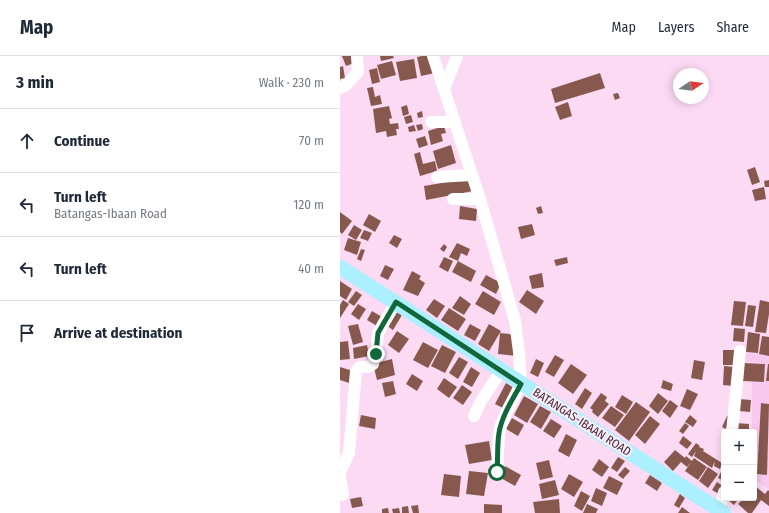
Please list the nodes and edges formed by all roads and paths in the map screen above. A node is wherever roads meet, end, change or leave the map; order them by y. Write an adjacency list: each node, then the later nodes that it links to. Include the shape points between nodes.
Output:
1 (357, 56): 4 (street, via 358,72)
2 (433, 56): 5 (street)
3 (457, 56): 5 (street)
4 (340, 88)
5 (444, 89): 7 (street)
6 (431, 122): 7 (street)
7 (455, 122): 8 (street)
8 (472, 175): 9 (street); 11 (street)
9 (437, 177)
10 (453, 199): 11 (street)
11 (480, 199): 16 (street, via 515,321)
12 (340, 267): 13 (main road, BATANGAS-IBAAN ROAD)
13 (396, 302): 15 (main road, BATANGAS-IBAAN ROAD); 19 (street, via 378,333 373,364 360,367 356,371 349,454)
14 (740, 350): 18 (street)
15 (501, 371): 16 (main road, BATANGAS-IBAAN ROAD); 17 (street, via 481,400)
16 (521, 384): 20 (street, via 501,425); 24 (main road, BATANGAS-IBAAN ROAD)
17 (474, 416)
18 (732, 429)
19 (340, 472)
20 (497, 472)
21 (340, 476): 22 (street)
22 (343, 496)
23 (723, 501): 24 (street)
24 (721, 511)

